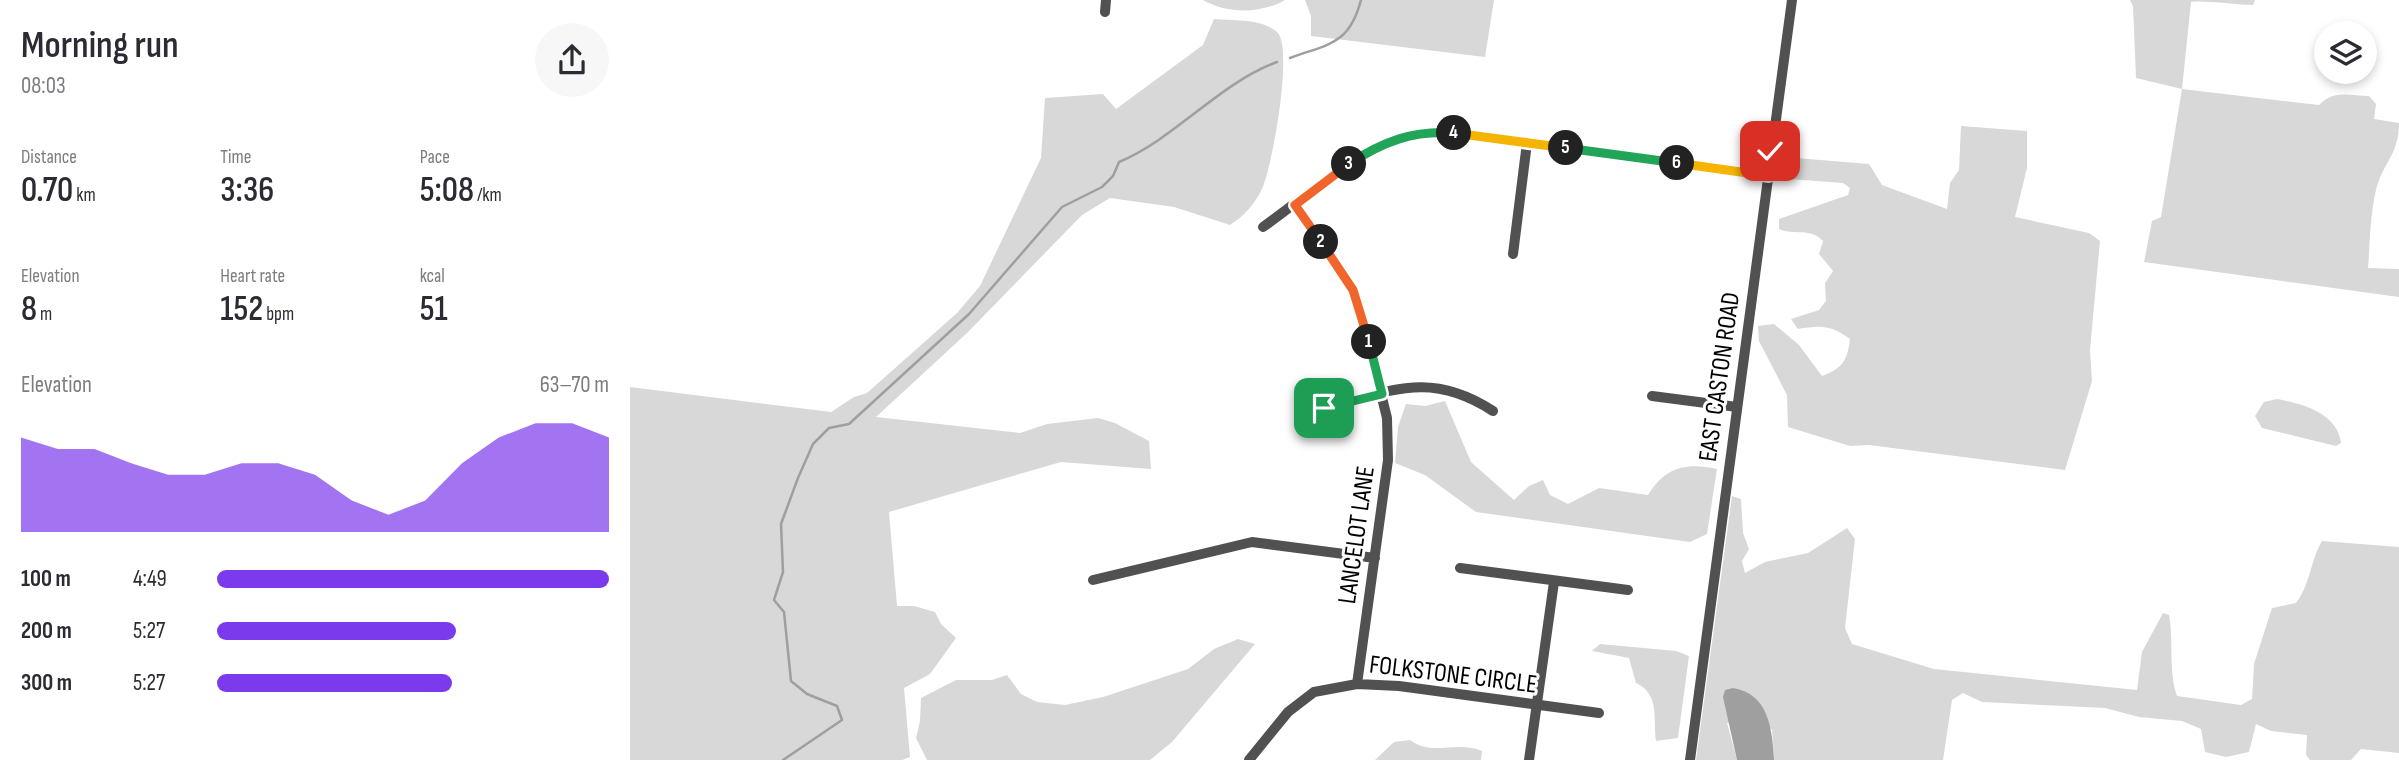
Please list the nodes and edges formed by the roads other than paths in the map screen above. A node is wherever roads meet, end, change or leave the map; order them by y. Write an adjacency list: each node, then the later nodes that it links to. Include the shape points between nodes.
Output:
1 (1106, 0): 3 (street)
2 (1792, 0): 5 (street, EAST CASTON ROAD)
3 (1105, 12)
4 (1527, 143): 5 (street); 6 (street, via 1439,132 1397,138 1365,154); 8 (street)
5 (1769, 176): 11 (street, EAST CASTON ROAD)
6 (1295, 205): 7 (street); 9 (street, LANCELOT LANE, via 1353,290)
7 (1263, 228)
8 (1513, 254)
9 (1382, 394): 12 (street); 13 (street, via 1419,386 1440,387 1470,396); 14 (street, LANCELOT LANE, via 1389,449)
10 (1652, 396): 11 (street)
11 (1738, 407): 24 (street, EAST CASTON ROAD)
12 (1324, 408)
13 (1493, 411)
14 (1375, 558): 16 (street, via 1252,542); 19 (street, LANCELOT LANE)
15 (1460, 568): 17 (street)
16 (1093, 580)
17 (1554, 582): 18 (street); 20 (street)
18 (1629, 590)
19 (1357, 684): 20 (street, FOLKSTONE CIRCLE); 22 (street, FOLKSTONE CIRCLE, via 1314,692 1288,712)
20 (1535, 705): 21 (street, FOLKSTONE CIRCLE); 23 (street)
21 (1599, 713)
22 (1249, 760)
23 (1529, 760)
24 (1690, 760)

